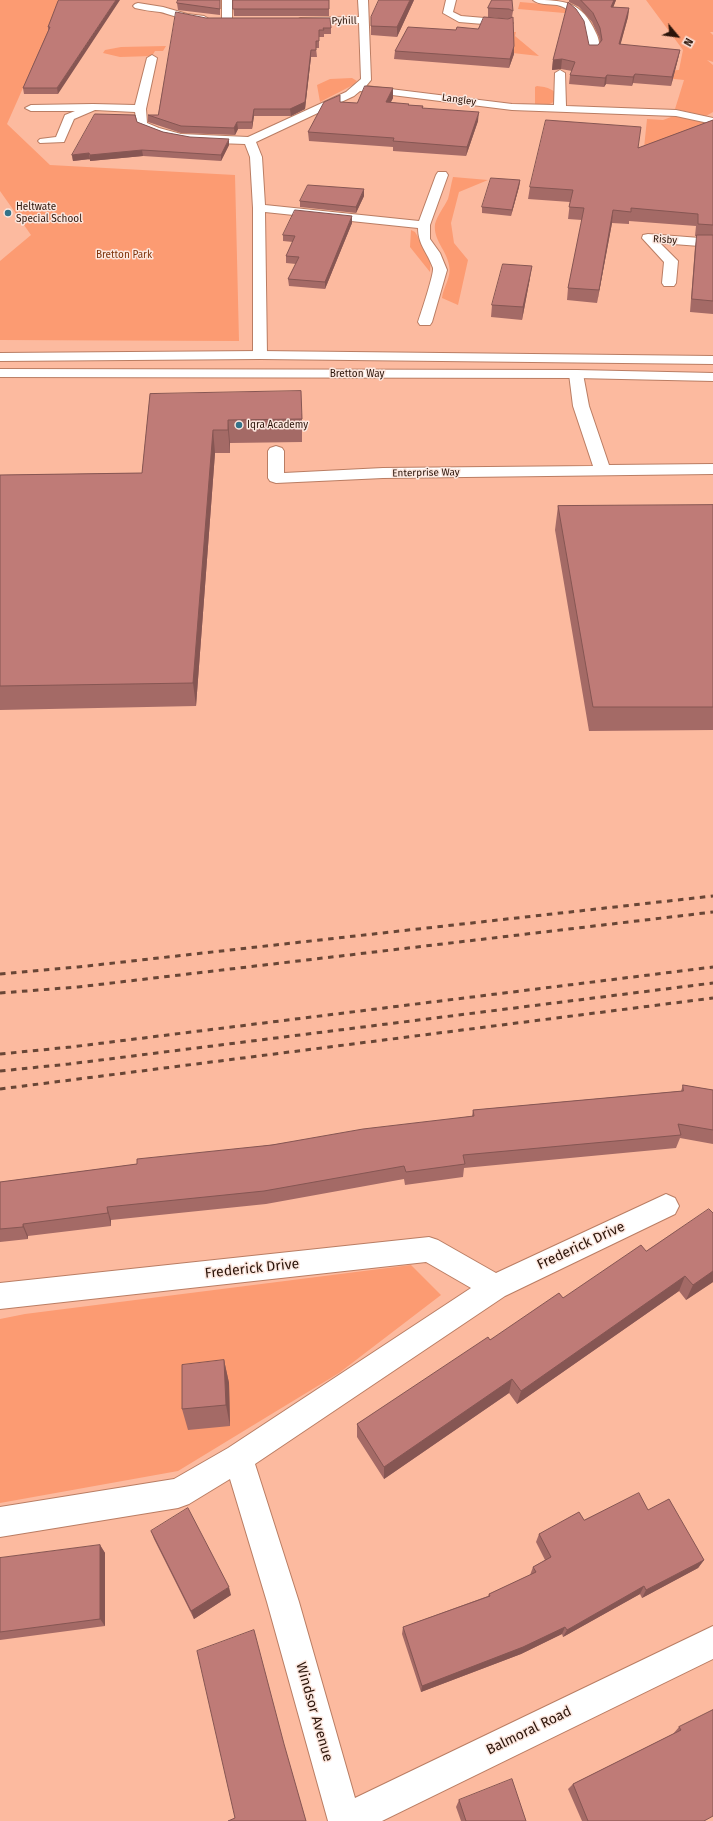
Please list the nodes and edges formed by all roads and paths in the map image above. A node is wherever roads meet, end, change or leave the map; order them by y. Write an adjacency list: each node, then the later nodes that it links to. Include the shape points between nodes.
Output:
1 (227, 0): 5 (street, via 231,20 192,18)
2 (363, 0): 6 (street)
3 (451, 0): 8 (street, via 448,13 459,19)
4 (538, 0): 9 (street, via 572,7 580,13 595,41)
5 (138, 6)
6 (365, 20): 7 (street, Pyhill); 12 (street, via 366,80)
7 (291, 21)
8 (508, 23)
9 (593, 51)
10 (152, 58): 16 (street)
11 (560, 73): 15 (street)
12 (359, 88): 15 (street, Langley, via 512,107); 19 (street)
13 (93, 107): 14 (street); 16 (street); 18 (street, via 69,117 60,140)
14 (31, 108)
15 (560, 108): 17 (street, Langley, via 676,113)
16 (140, 109): 19 (street, via 142,125 157,132 180,137)
17 (713, 121)
18 (44, 141)
19 (250, 141): 21 (street, via 256,157)
20 (442, 175): 22 (street)
21 (259, 208): 22 (street); 26 (street)
22 (424, 225): 25 (street, via 424,239 440,270)
23 (713, 243): 24 (street, Risby, via 648,238 671,261)
24 (669, 283)
25 (425, 322)
26 (260, 356): 27 (street, Bretton Way); 28 (street, Bretton Way)
27 (0, 357)
28 (713, 360)
29 (0, 373): 30 (street, Bretton Way)
30 (576, 374): 31 (street, Bretton Way); 34 (street, via 581,406)
31 (713, 377)
32 (276, 451): 34 (street, Enterprise Way, via 276,478 383,473)
33 (713, 469): 34 (street, Enterprise Way)
34 (603, 471)
35 (666, 1206): 36 (street, Frederick Drive)
36 (495, 1287): 37 (street, Frederick Drive, via 429,1249); 38 (street, Frederick Drive)
37 (0, 1296)
38 (238, 1458): 39 (street, Frederick Drive, via 178,1493); 41 (street, Windsor Avenue)
39 (0, 1522)
40 (713, 1642): 41 (street, Balmoral Road)
41 (345, 1821)

